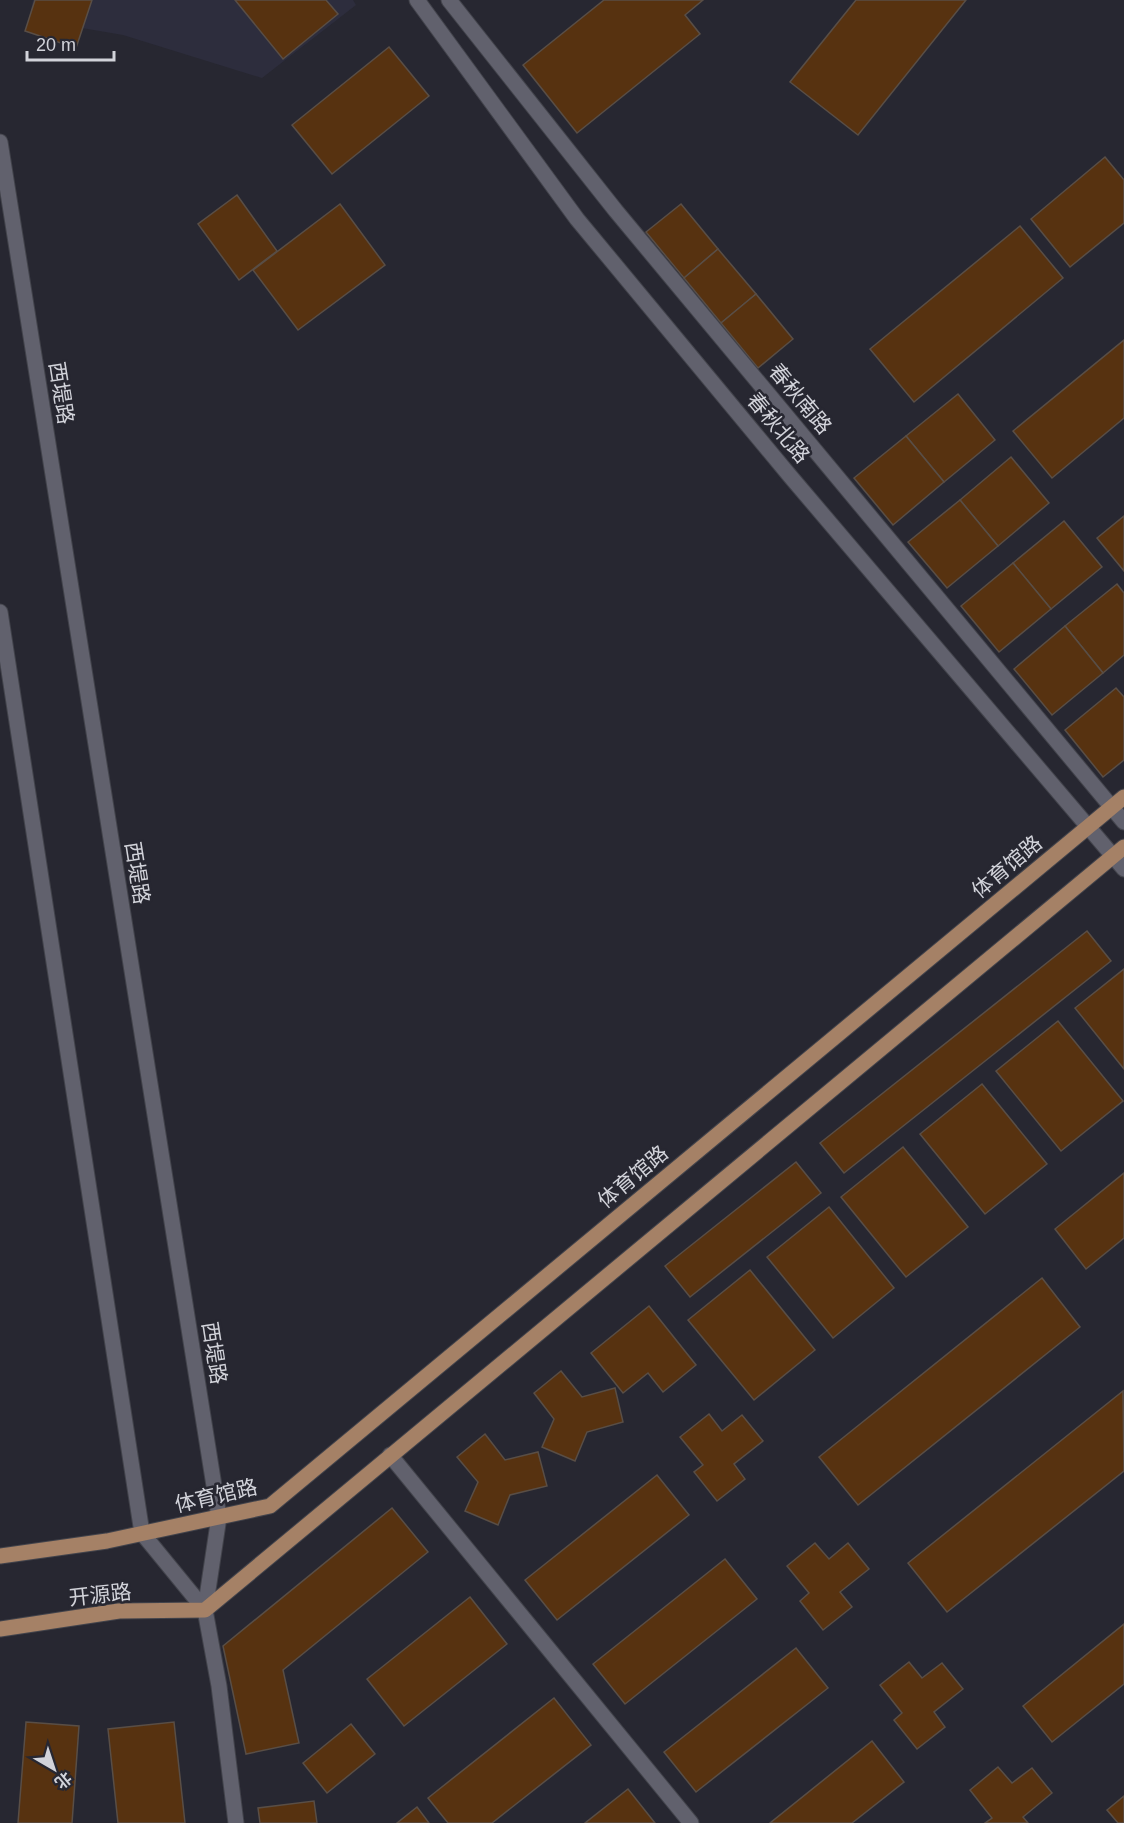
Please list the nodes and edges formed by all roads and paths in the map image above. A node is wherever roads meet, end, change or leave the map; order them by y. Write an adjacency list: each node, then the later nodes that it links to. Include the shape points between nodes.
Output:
1 (417, 0): 8 (street, 春秋北路, via 577,219)
2 (449, 0): 6 (street, 春秋南路, via 616,211)
3 (0, 142): 12 (street, 西堤路)
4 (0, 612): 13 (street)
5 (1124, 797): 6 (main road, 体育馆路)
6 (1112, 807): 7 (street, 春秋南路); 8 (main road, 体育馆路)
7 (1124, 822)
8 (1088, 826): 9 (street, 春秋北路); 12 (main road, 体育馆路, via 270,1506)
9 (1119, 851): 10 (street, 春秋北路); 11 (main road)
10 (1124, 868)
11 (390, 1455): 15 (main road); 18 (street)
12 (219, 1517): 13 (main road, 体育馆路); 15 (street, 西堤路)
13 (142, 1533): 14 (main road); 15 (street, 西堤路)
14 (0, 1556)
15 (205, 1610): 16 (main road, 开源路, via 119,1611); 17 (street, 西堤路)
16 (0, 1629)
17 (236, 1823)
18 (691, 1823)

